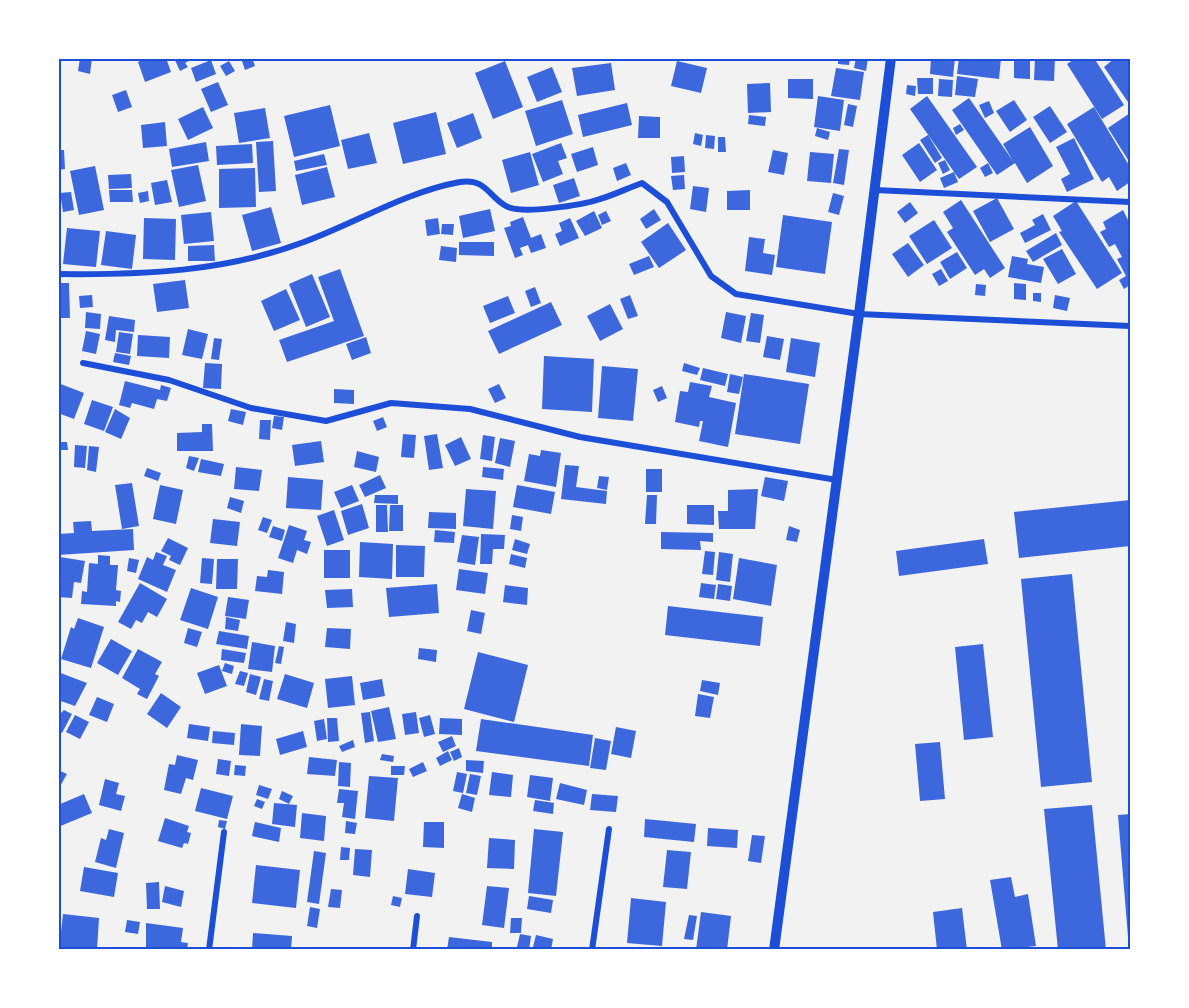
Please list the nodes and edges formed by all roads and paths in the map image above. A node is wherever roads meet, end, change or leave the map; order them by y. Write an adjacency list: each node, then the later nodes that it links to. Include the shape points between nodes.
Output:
1 (891, 58): 2 (street)
2 (875, 190): 3 (street); 5 (street)
3 (1131, 202)
4 (58, 274): 5 (street, via 154,273 234,263 296,245 391,205 464,182 485,185 506,207 527,210 597,200 642,183 667,202 711,276 736,294)
5 (859, 314): 6 (street); 8 (street)
6 (1131, 326)
7 (83, 363): 8 (street, via 169,380 251,408 327,421 391,403 470,409 580,437)
8 (837, 480): 15 (street)
9 (609, 829): 14 (street)
10 (224, 832): 12 (street)
11 (417, 916): 13 (street)
12 (209, 950)
13 (413, 950)
14 (592, 950)
15 (774, 950)

